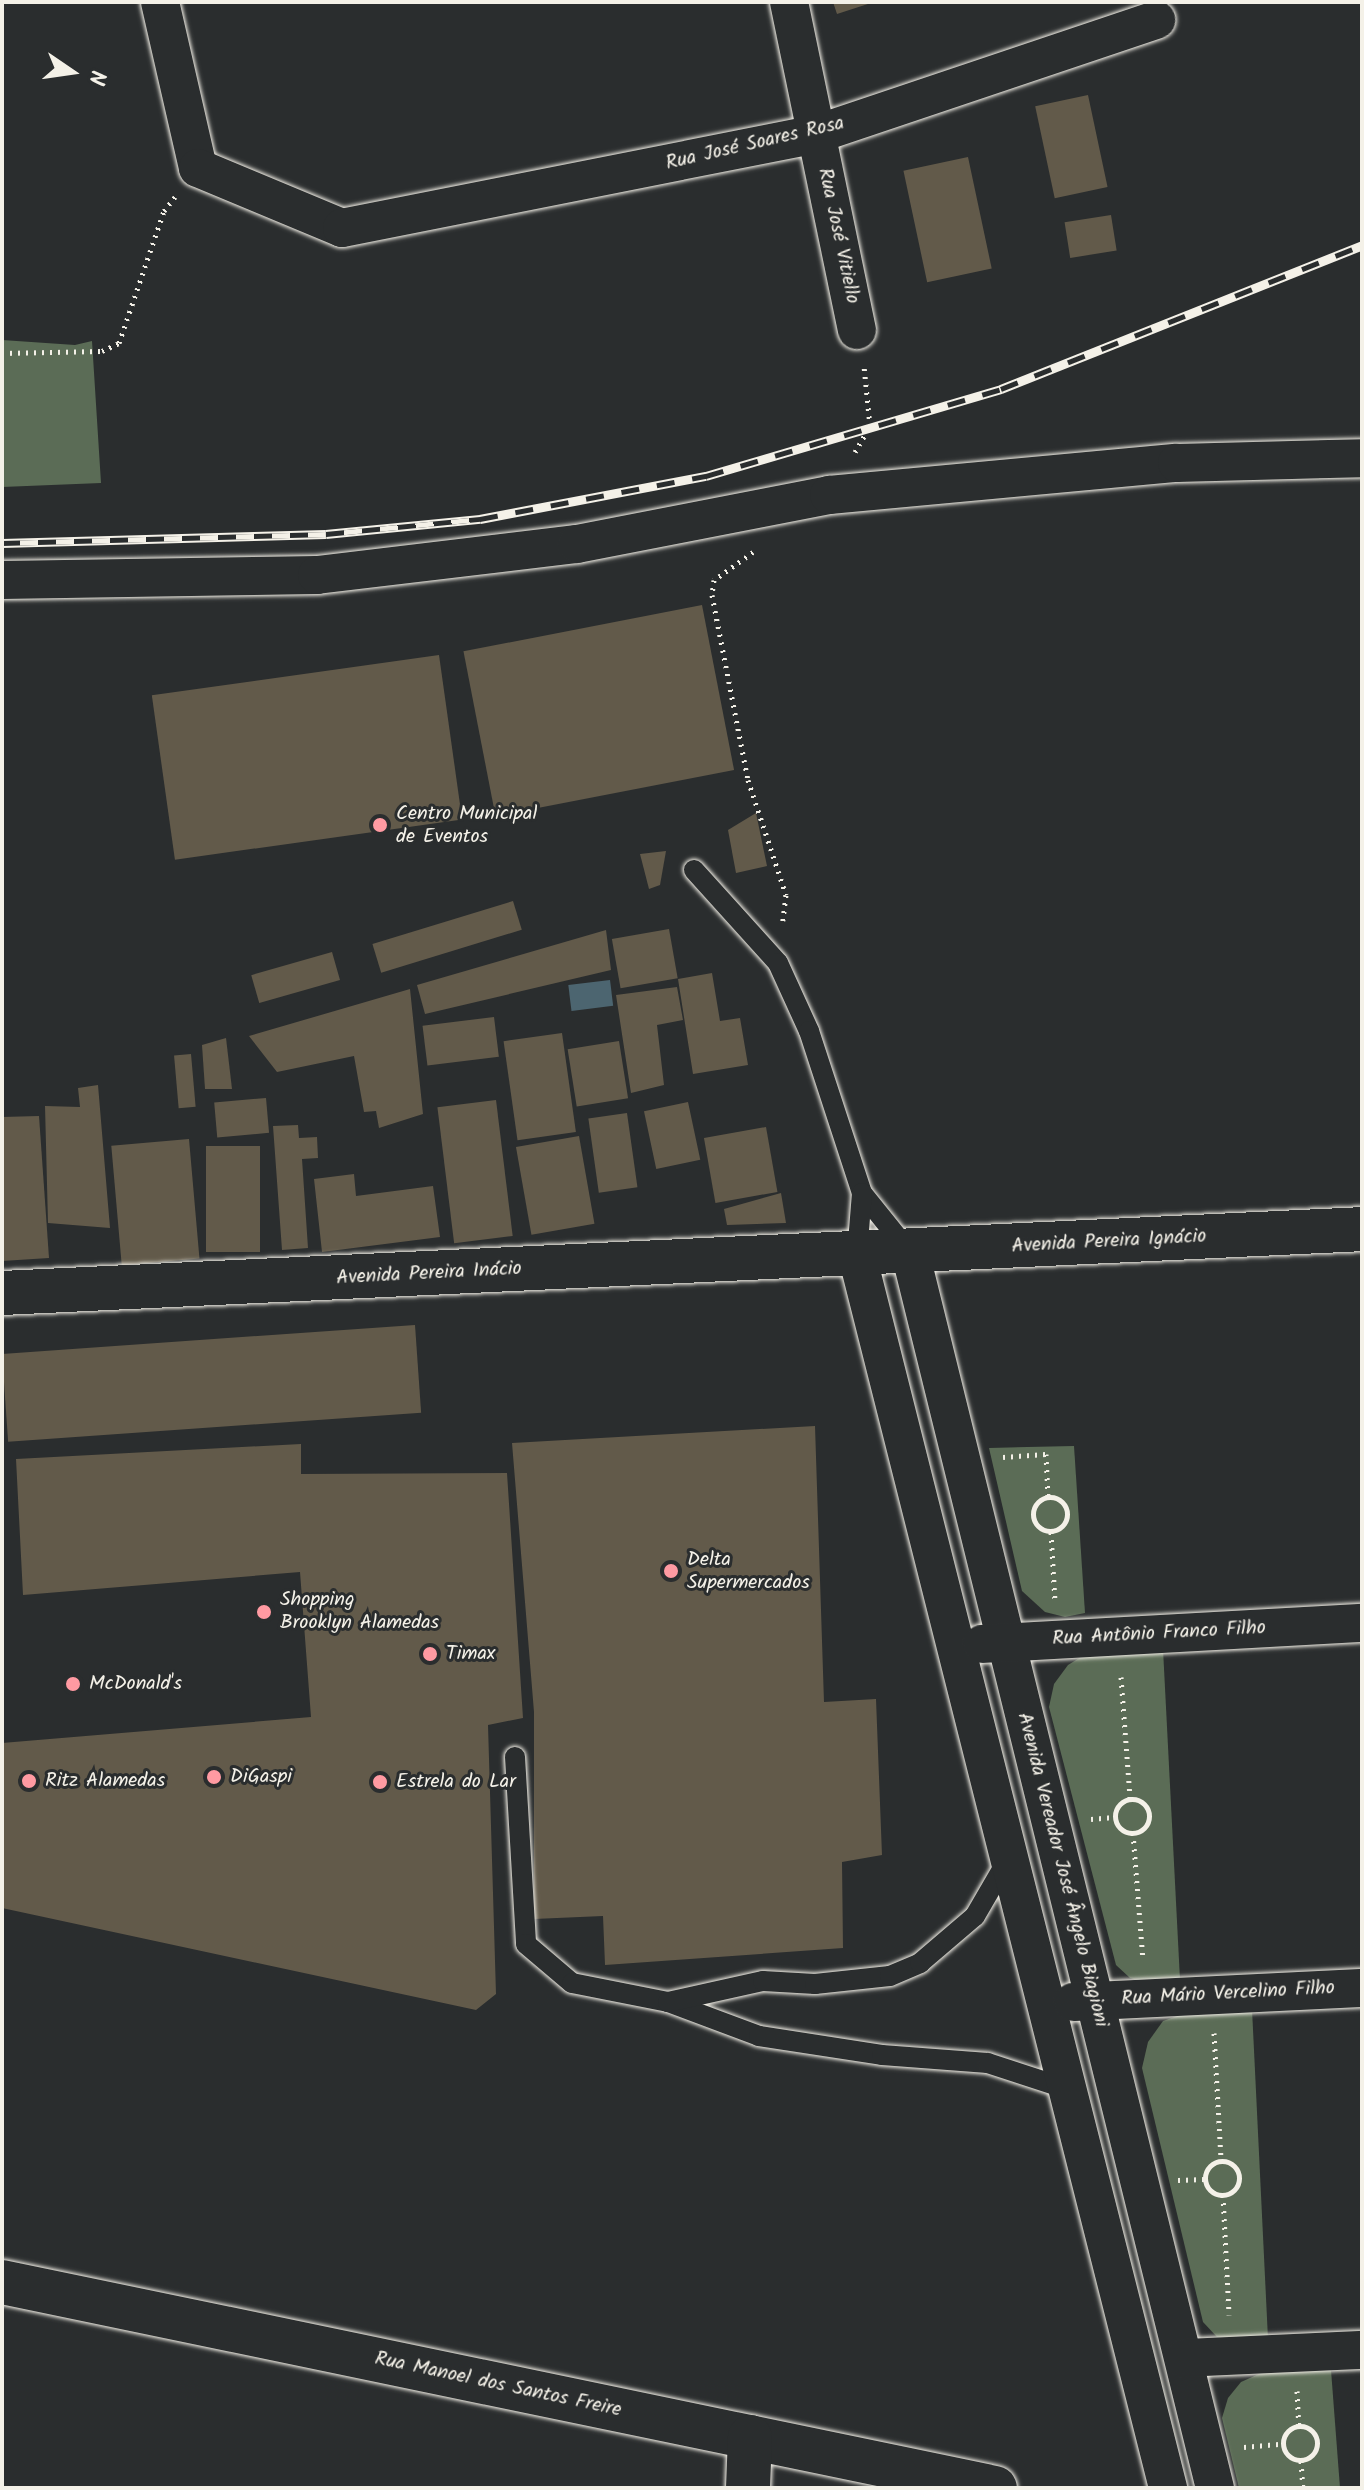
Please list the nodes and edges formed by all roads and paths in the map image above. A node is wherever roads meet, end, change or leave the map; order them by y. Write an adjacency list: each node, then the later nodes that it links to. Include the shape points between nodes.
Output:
1 (160, 2): 5 (street)
2 (789, 2): 4 (street, Rua José Vitiello)
3 (1156, 20): 4 (street, Rua José Soares Rosa)
4 (817, 134): 5 (street, Rua José Soares Rosa, via 342,228); 6 (street, Rua José Vitiello)
5 (198, 168): 7 (path, via 164,211 119,343 102,351)
6 (857, 330): 9 (path, via 870,426)
7 (2, 353)
8 (1362, 458): 9 (street, via 1177,463)
9 (829, 495): 11 (street, via 577,544 317,575)
10 (761, 546): 13 (path, via 714,580 712,595 748,780 786,895)
11 (2, 580)
12 (694, 870): 13 (lane)
13 (778, 963): 14 (lane, via 809,1031)
14 (862, 1193): 16 (lane); 17 (lane)
15 (1362, 1229): 16 (street, Avenida Pereira Ignácio)
16 (910, 1252): 17 (street, Avenida Pereira Ignácio); 25 (street, Avenida Vereador José Ângelo Biagioni)
17 (857, 1255): 18 (street, Avenida Pereira Inácio); 26 (street)
18 (2, 1293)
19 (1046, 1454): 20 (path)
20 (1048, 1497): 21 (path, via 1035,1505 1032,1515 1040,1529); 21 (path, via 1060,1500 1067,1516 1062,1527)
21 (1051, 1532): 24 (path)
22 (1362, 1623): 23 (street, Rua Antônio Franco Filho)
23 (1118, 1636): 24 (street, Rua Antônio Franco Filho); 28 (path)
24 (1057, 1640): 25 (street, Rua Antônio Franco Filho)
25 (1006, 1642): 26 (street, Rua Antônio Franco Filho); 34 (street, Avenida Vereador José Ângelo Biagioni)
26 (955, 1645): 30 (street)
27 (515, 1757): 35 (lane, via 526,1944 572,1983)
28 (1130, 1798): 29 (path, via 1117,1806 1114,1817 1123,1831); 29 (path, via 1141,1801 1149,1814 1147,1825)
29 (1133, 1833): 33 (path)
30 (1009, 1859): 35 (lane, via 975,1916 920,1963 890,1976 815,1984 763,1981); 36 (street)
31 (1362, 1988): 32 (street, Rua Mário Vercelino Filho)
32 (1212, 1995): 33 (street, Rua Mário Vercelino Filho); 38 (path)
33 (1146, 1998): 34 (street, Rua Mário Vercelino Filho)
34 (1095, 2000): 36 (street, Rua Mário Vercelino Filho); 43 (street, Avenida Vereador José Ângelo Biagioni)
35 (668, 2002): 37 (lane, via 759,2036 882,2055 988,2063)
36 (1046, 2003): 37 (street)
37 (1067, 2089): 48 (street)
38 (1221, 2160): 39 (path, via 1236,2168 1239,2180 1234,2191); 39 (path, via 1211,2164 1205,2179 1212,2193)
39 (1223, 2195): 42 (path)
40 (2, 2282): 44 (street, Rua Manoel dos Santos Freire)
41 (1362, 2350): 42 (street)
42 (1231, 2356): 43 (street)
43 (1184, 2358): 49 (street, Avenida Vereador José Ângelo Biagioni)
44 (750, 2437): 46 (street); 47 (street, Rua Manoel dos Santos Freire)
45 (1301, 2461): 45 (path, via 1318,2445 1311,2429 1299,2426 1282,2444 1291,2458); 50 (path)
46 (748, 2488)
47 (995, 2488)
48 (1168, 2488)
49 (1215, 2488)
50 (1303, 2488)

